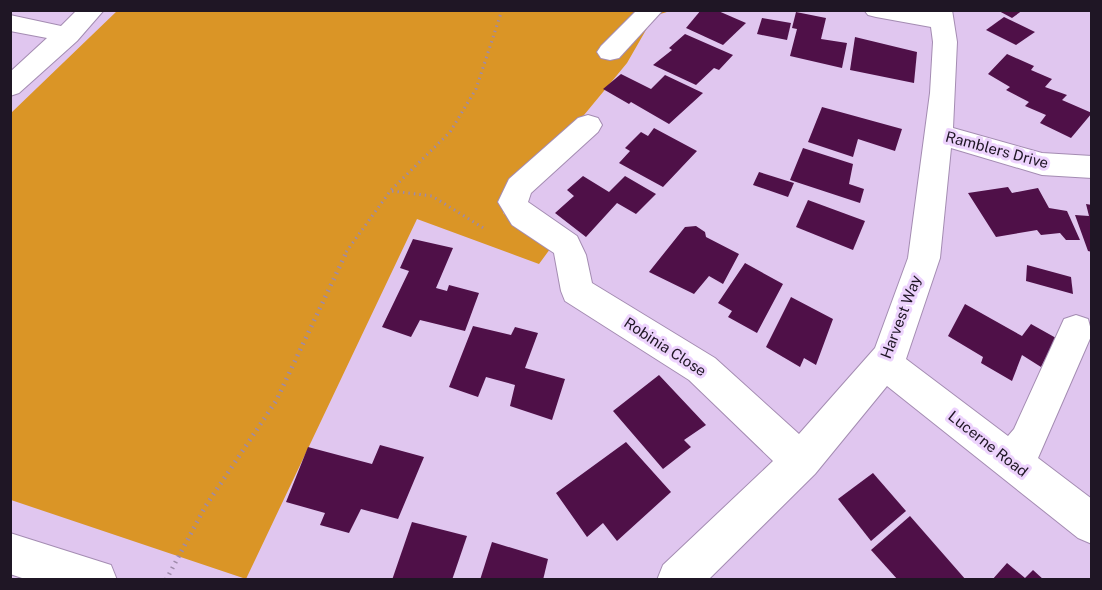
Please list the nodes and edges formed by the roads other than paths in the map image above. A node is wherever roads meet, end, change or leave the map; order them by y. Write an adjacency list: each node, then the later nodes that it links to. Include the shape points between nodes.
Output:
1 (92, 10): 6 (street)
2 (651, 10): 7 (street)
3 (876, 10): 4 (street)
4 (941, 16): 10 (street, Harvest Way, via 945,42)
5 (10, 23): 6 (street)
6 (68, 35): 8 (street)
7 (610, 52)
8 (10, 87)
9 (588, 125): 14 (street, Robinia Close, via 519,188 513,202 521,216 554,232 567,247 577,291 702,369)
10 (939, 134): 11 (street, Ramblers Drive, via 1042,164); 13 (street, Harvest Way, via 924,258)
11 (1092, 167)
12 (1076, 330): 15 (street, via 1027,442)
13 (884, 363): 14 (street, Harvest Way); 15 (street, Lucerne Road)
14 (801, 461): 19 (street, Harvest Way)
15 (1010, 462): 16 (street, Lucerne Road)
16 (1092, 525)
17 (10, 554): 18 (street)
18 (86, 578)
19 (678, 579)

